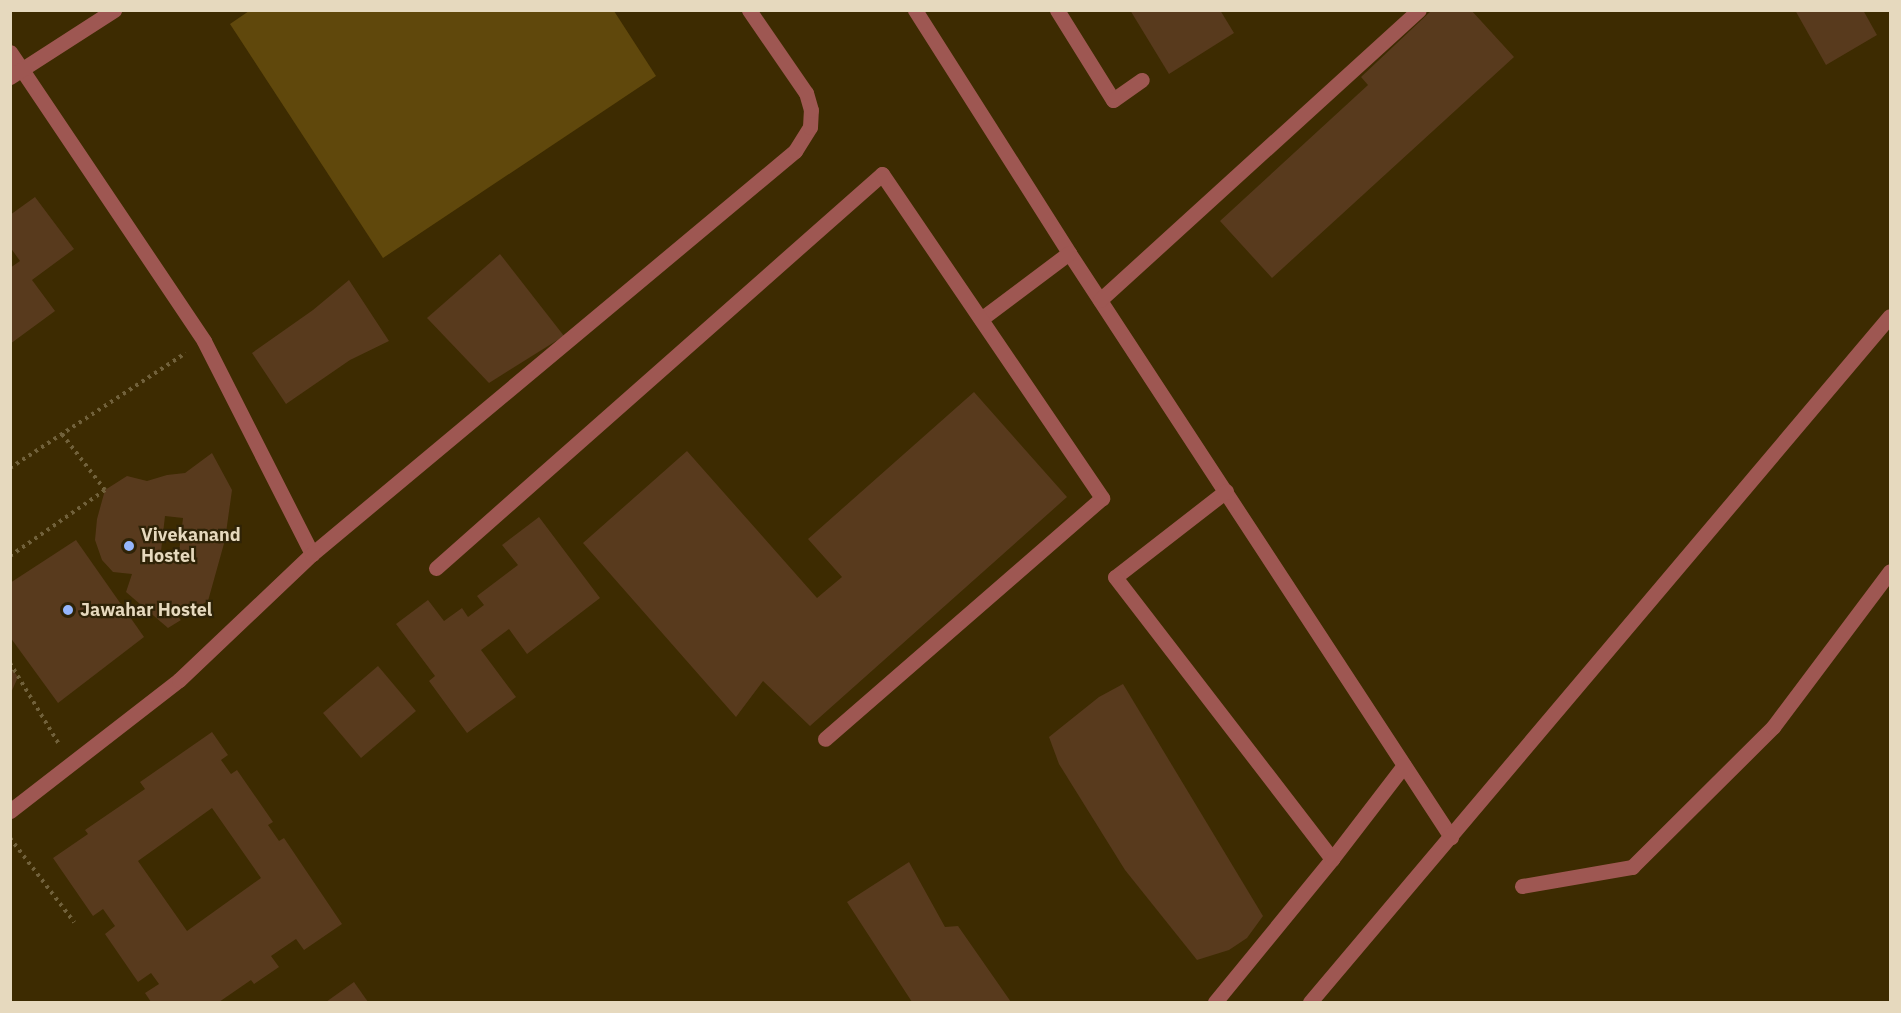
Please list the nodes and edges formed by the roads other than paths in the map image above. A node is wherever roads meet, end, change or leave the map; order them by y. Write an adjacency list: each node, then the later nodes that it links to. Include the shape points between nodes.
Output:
1 (114, 10): 7 (street)
2 (750, 10): 14 (street, via 809,102 810,127 795,151)
3 (915, 10): 9 (street)
4 (1057, 10): 8 (street, via 1113,100)
5 (1419, 10): 10 (street)
6 (10, 52): 7 (street)
7 (16, 73): 14 (street, via 204,341)
8 (1142, 80)
9 (1069, 253): 10 (street); 12 (street)
10 (1100, 300): 13 (street)
11 (1890, 316): 20 (street)
12 (981, 319): 15 (street, via 882,174); 17 (street, via 1102,498)
13 (1226, 492): 18 (street); 21 (street, via 1115,576)
14 (312, 554): 19 (street, via 179,680)
15 (436, 568)
16 (1890, 571): 22 (street, via 1773,726 1632,867)
17 (825, 739)
18 (1404, 765): 20 (street); 21 (street)
19 (10, 811)
20 (1451, 837): 24 (street)
21 (1332, 859): 23 (street)
22 (1522, 886)
23 (1215, 1002)
24 (1310, 1002)

